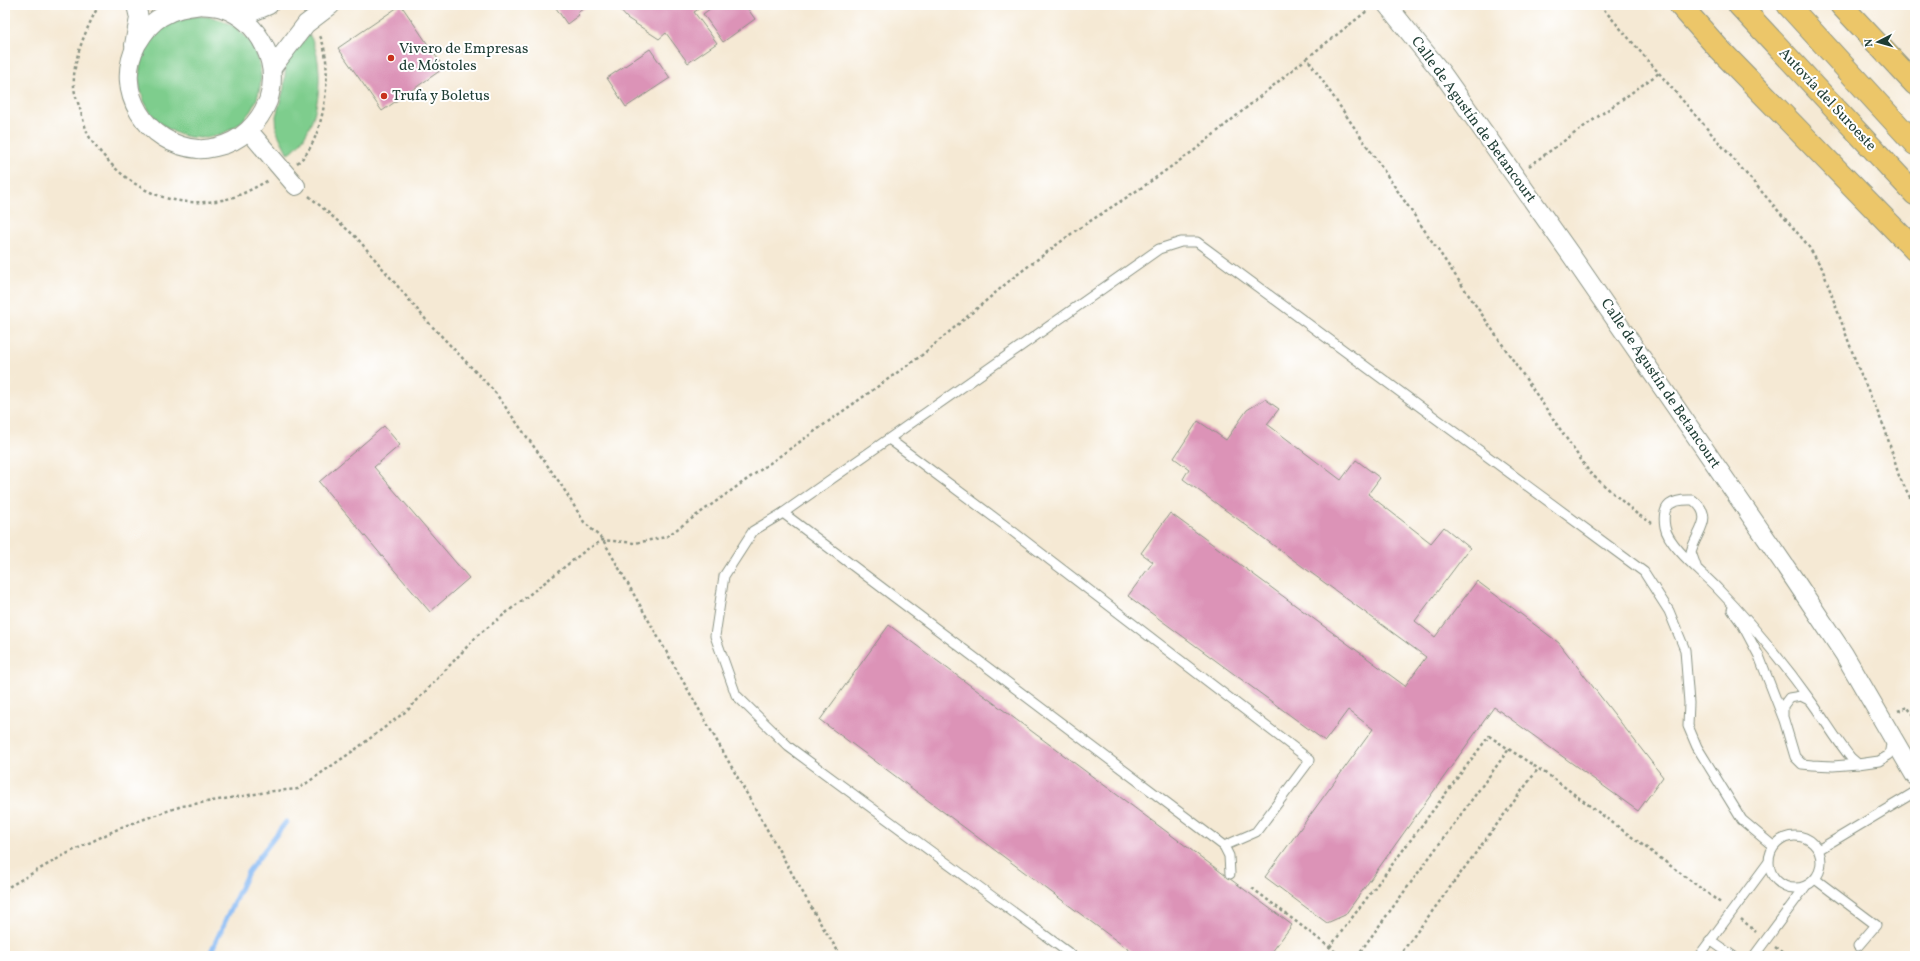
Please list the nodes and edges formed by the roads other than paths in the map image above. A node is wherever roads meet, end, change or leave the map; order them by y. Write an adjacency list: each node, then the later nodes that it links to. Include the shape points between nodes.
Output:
1 (136, 5): 12 (street, via 139,18)
2 (201, 5): 10 (street); 11 (street, via 222,8)
3 (269, 5): 11 (street)
4 (331, 5): 13 (street, via 310,20)
5 (1387, 5): 28 (street, Calle de Agustín de Betancourt, via 1442,73 1576,261 1844,654)
6 (1680, 5): 17 (highway)
7 (1739, 5): 19 (highway, Autovía del Suroeste)
8 (1788, 5): 16 (highway)
9 (1841, 5): 14 (highway)
10 (178, 6): 12 (street, via 143,34)
11 (241, 17): 13 (street, via 256,31 266,48)
12 (132, 54): 15 (street, via 128,81 135,107 150,129 173,144 199,150 226,145)
13 (272, 68): 15 (street, via 271,91 263,113)
14 (1915, 84)
15 (249, 131): 18 (street)
16 (1915, 144)
17 (1831, 166): 20 (highway); 21 (highway)
18 (296, 186)
19 (1915, 194)
20 (1915, 250)
21 (1915, 264)
22 (889, 439): 23 (lane); 32 (lane, via 1310,760 1256,832); 33 (lane, via 1159,249 1181,242 1197,242 1644,572 1669,611 1685,650 1688,726 1697,747 1742,820)
23 (783, 513): 32 (lane); 41 (lane, via 753,531 724,576 715,636 736,695 789,746)
24 (1696, 569): 24 (lane, via 1691,552 1703,525 1701,506 1693,500 1674,501 1664,512 1665,528); 25 (lane)
25 (1711, 582): 26 (lane, via 1760,633); 27 (lane, via 1742,624 1756,650)
26 (1810, 701): 27 (lane, via 1801,696 1789,698 1783,706); 29 (lane, via 1842,748)
27 (1783, 718): 29 (lane, via 1795,757 1802,764)
28 (1890, 732): 29 (lane, via 1892,742 1889,755 1879,761); 30 (street, Calle de Agustín de Betancourt)
29 (1858, 764)
30 (1915, 776)
31 (1915, 792): 34 (lane)
32 (1224, 846): 36 (lane, via 1229,856)
33 (1773, 846): 34 (lane, via 1780,840 1797,836 1813,843); 35 (lane)
34 (1818, 850): 37 (lane, via 1821,868)
35 (1768, 863): 38 (lane, via 1770,871 1780,885 1796,889); 39 (lane)
36 (1230, 874)
37 (1815, 879): 38 (lane); 40 (lane, via 1876,925)
38 (1805, 887): 44 (lane)
39 (1710, 940): 42 (lane); 43 (lane)
40 (1858, 946)
41 (1073, 956)
42 (1699, 956)
43 (1733, 956)
44 (1754, 956)

